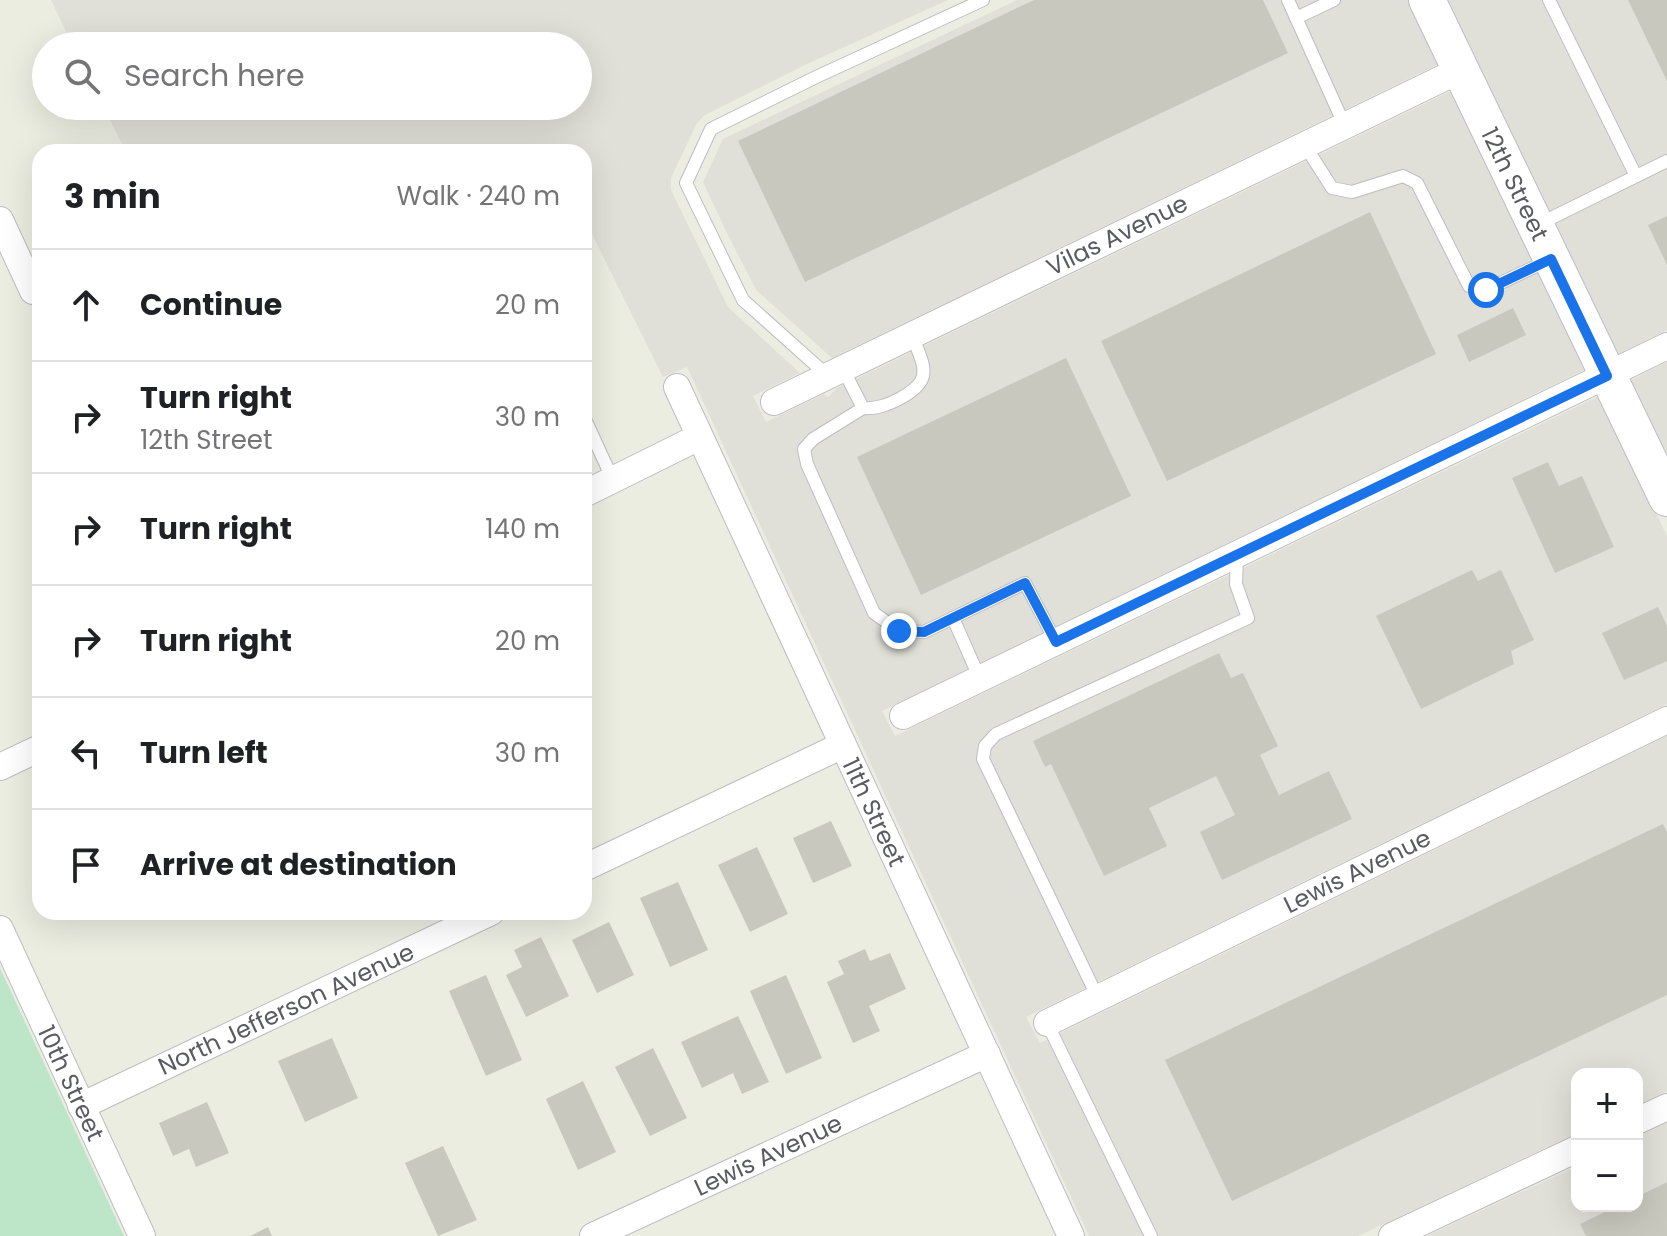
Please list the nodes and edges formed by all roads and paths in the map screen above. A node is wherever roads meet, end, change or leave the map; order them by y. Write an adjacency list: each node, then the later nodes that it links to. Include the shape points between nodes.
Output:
1 (983, 0): 18 (lane, via 711,129 686,183 743,300)
2 (1288, 0): 6 (lane)
3 (1334, 0): 6 (lane)
4 (1549, 0): 11 (lane)
5 (1433, 5): 7 (street, 12th Street)
6 (1296, 18): 8 (lane)
7 (1460, 70): 8 (street, Vilas Avenue); 13 (street, 12th Street)
8 (1344, 124): 9 (street, Vilas Avenue)
9 (1304, 144): 14 (lane, via 1332,188 1352,192 1403,176 1417,183 1469,286 1486,290); 16 (street, Vilas Avenue)
10 (1667, 161): 11 (lane)
11 (1636, 176): 13 (lane)
12 (0, 220): 15 (street)
13 (1535, 226): 14 (street, 12th Street)
14 (1551, 259): 19 (street, 12th Street)
15 (32, 289)
16 (912, 335): 18 (street, Vilas Avenue); 22 (lane, via 924,366 917,390 876,409)
17 (1667, 346): 19 (street)
18 (836, 372): 21 (street, Vilas Avenue); 22 (lane)
19 (1607, 376): 27 (street, 12th Street); 28 (street)
20 (677, 387): 24 (street, 11th Street)
21 (774, 402)
22 (863, 408): 29 (lane, via 813,439 804,449 807,464 874,613 899,631 924,632)
23 (592, 434): 25 (lane)
24 (699, 437): 25 (street); 34 (street, 11th Street)
25 (613, 480): 26 (street)
26 (592, 490)
27 (1667, 498)
28 (1237, 555): 30 (street); 40 (lane, via 1236,584 1248,618 996,734 985,746 983,759)
29 (953, 618): 30 (lane, via 1025,583); 31 (lane)
30 (1056, 642): 31 (street)
31 (980, 679): 32 (street)
32 (903, 716)
33 (1667, 720): 40 (street, Lewis Avenue)
34 (843, 745): 37 (street); 42 (street, 11th Street)
35 (32, 752): 36 (street)
36 (0, 767)
37 (592, 864)
38 (474, 920): 43 (street, North Jefferson Avenue)
39 (0, 929): 43 (street, 10th Street)
40 (1098, 998): 41 (street, Lewis Avenue)
41 (1047, 1023): 50 (lane)
42 (987, 1054): 48 (street, Lewis Avenue); 49 (street, 11th Street)
43 (81, 1106): 47 (street, 10th Street)
44 (1667, 1107): 45 (street)
45 (1643, 1118)
46 (1571, 1152): 51 (street)
47 (142, 1236)
48 (593, 1236)
49 (1071, 1236)
50 (1151, 1236)
51 (1392, 1236)

